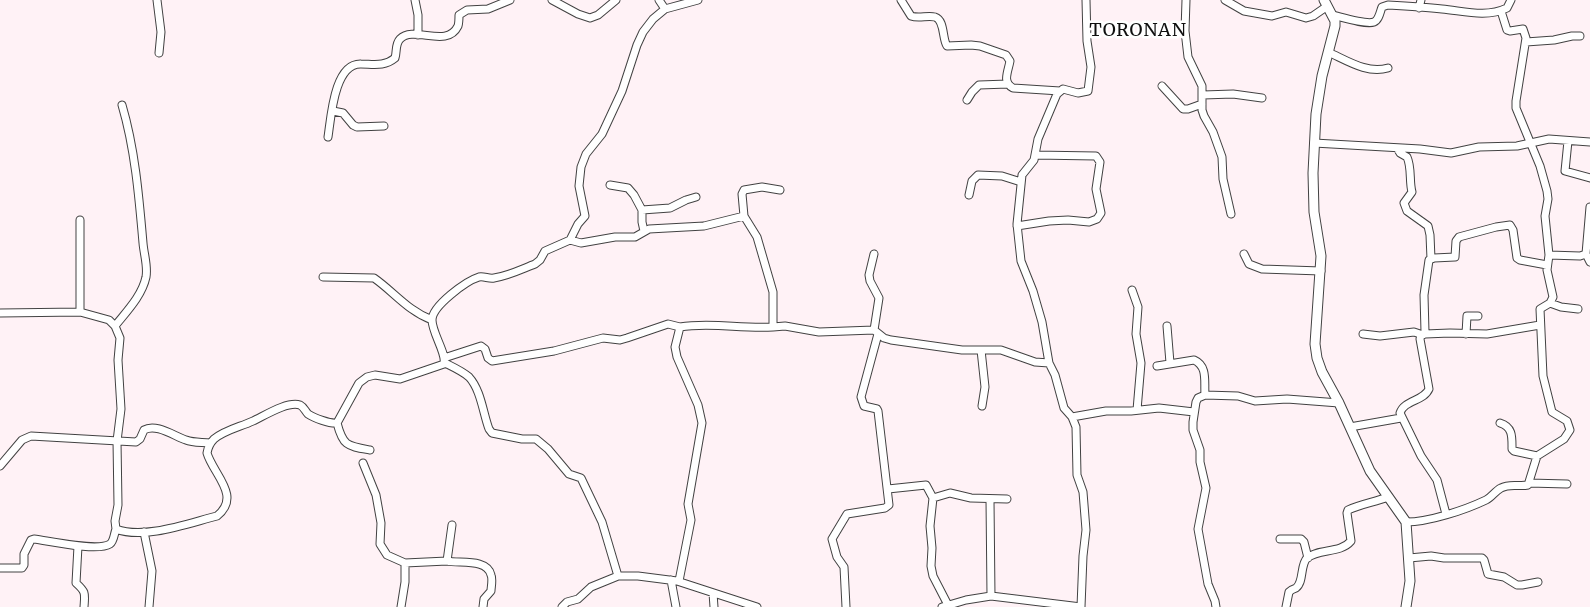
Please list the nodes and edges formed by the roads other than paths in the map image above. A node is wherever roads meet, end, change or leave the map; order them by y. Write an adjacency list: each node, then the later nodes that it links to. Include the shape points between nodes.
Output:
1 (157, 0): 23 (street, via 161,32)
2 (415, 0): 19 (street)
3 (510, 0): 13 (street)
4 (552, 0): 5 (street, via 590,18)
5 (616, 0)
6 (658, 0): 16 (street)
7 (698, 0): 16 (street)
8 (901, 0): 25 (street, via 911,16 938,19 947,46 972,44 1006,55 1010,61 1006,76)
9 (1086, 0): 27 (street, via 1091,66 1088,91)
10 (1186, 0): 28 (street, via 1188,57)
11 (1225, 0): 14 (street, via 1253,13 1272,16 1286,12 1306,18)
12 (1511, 0): 17 (street)
13 (498, 3): 19 (street, via 488,9 463,12 451,34)
14 (1325, 3): 18 (street)
15 (1420, 4): 17 (street, via 1474,13); 18 (street, via 1382,7 1377,20 1370,22)
16 (665, 9): 55 (street, via 644,32 618,101 602,134 583,160 579,186 585,216)
17 (1501, 11): 21 (street, via 1507,30 1522,29)
18 (1332, 15): 22 (street, via 1336,26)
19 (418, 35): 33 (street, via 401,38 395,58 391,60 379,65 357,64 346,70 336,91)
20 (1580, 36): 21 (street)
21 (1526, 42): 39 (street, via 1516,108)
22 (1328, 52): 24 (street, via 1367,69); 38 (street, via 1318,94)
23 (159, 54)
24 (1388, 68)
25 (1008, 84): 27 (street, via 1013,88); 30 (street, via 978,85)
26 (1162, 86): 31 (street, via 1183,109)
27 (1060, 91): 41 (street, via 1038,139)
28 (1203, 95): 29 (street, via 1233,94); 31 (street)
29 (1262, 98)
30 (967, 100)
31 (1202, 104): 50 (street, via 1222,157)
32 (122, 105): 73 (street, via 127,121 147,267 134,303)
33 (333, 111): 34 (street, via 343,113 353,126); 35 (street)
34 (384, 126)
35 (328, 137)
36 (1568, 141): 37 (street); 39 (street, via 1549,139); 42 (street, via 1565,171)
37 (1590, 142)
38 (1314, 143): 40 (street); 63 (street, via 1314,212 1321,247)
39 (1530, 143): 40 (street, via 1451,153); 59 (street, via 1547,191 1545,216)
40 (1397, 148): 60 (street, via 1409,160 1412,192 1404,203 1405,209 1428,226)
41 (1035, 155): 43 (street); 53 (street, via 1096,156 1100,166 1096,189 1100,214 1089,222 1049,221)
42 (1590, 178)
43 (1021, 182): 46 (street, via 978,174); 53 (street)
44 (610, 185): 49 (street, via 628,188)
45 (780, 190): 51 (street, via 744,190)
46 (968, 194)
47 (696, 197): 49 (street, via 670,208)
48 (1590, 207): 58 (street)
49 (642, 210): 54 (street)
50 (1230, 214)
51 (744, 216): 54 (street, via 704,226); 76 (street, via 757,237 773,292)
52 (80, 220): 69 (street)
53 (1017, 226): 83 (street, via 1022,261 1042,322)
54 (644, 231): 55 (street, via 635,237 581,243)
55 (570, 240): 71 (street, via 545,251 535,264 496,278 479,277 456,289 432,314)
56 (874, 254): 77 (street, via 869,275 879,301)
57 (1244, 254): 63 (street, via 1249,264 1262,269)
58 (1586, 254): 59 (street); 61 (street)
59 (1549, 255): 62 (street)
60 (1431, 259): 62 (street, via 1455,257 1459,237 1510,225 1514,230 1517,258); 79 (street, via 1424,295)
61 (1590, 262)
62 (1547, 265): 66 (street, via 1553,297)
63 (1321, 271): 87 (street, via 1315,344 1322,372)
64 (323, 277): 71 (street, via 374,278 408,308)
65 (1132, 290): 89 (street, via 1138,306 1136,334 1141,363)
66 (1550, 303): 67 (street); 72 (street, via 1540,309)
67 (1578, 309)
68 (0, 312): 69 (street)
69 (80, 312): 73 (street, via 109,320)
70 (1478, 316): 80 (street, via 1467,316)
71 (432, 320): 82 (street)
72 (1540, 325): 80 (street); 99 (street, via 1543,376 1551,408 1570,427 1564,439)
73 (115, 326): 96 (street, via 120,338 121,409)
74 (1167, 326): 84 (street)
75 (680, 327): 76 (street, via 709,324); 82 (street, via 668,324 620,340 603,338 554,351 492,360 481,346); 123 (street, via 677,357 702,422)
76 (773, 327): 77 (street, via 819,332)
77 (876, 332): 81 (street, via 891,340); 104 (street, via 861,397 864,406 878,411)
78 (1363, 334): 79 (street)
79 (1424, 334): 80 (street); 92 (street, via 1420,339 1429,389 1425,395 1401,409)
80 (1466, 334)
81 (981, 350): 83 (street, via 1001,350 1035,362); 88 (street, via 985,387)
82 (445, 361): 93 (street, via 400,379 367,376 359,382); 121 (street, via 472,381 492,433 536,439 570,474 581,478 602,522)
83 (1050, 363): 91 (street, via 1064,408)
84 (1170, 363): 85 (street); 86 (street, via 1194,360 1203,365)
85 (1157, 366)
86 (1205, 395): 87 (street, via 1238,396 1255,402 1287,399); 90 (street, via 1198,398)
87 (1339, 403): 95 (street)
88 (982, 406)
89 (1137, 410): 90 (street, via 1167,408); 91 (street)
90 (1194, 412): 138 (street, via 1193,430 1206,488 1198,529 1208,584)
91 (1072, 417): 137 (street, via 1077,433 1078,475 1083,492 1086,530)
92 (1401, 418): 95 (street); 109 (street, via 1437,480)
93 (337, 423): 97 (street, via 310,415 296,405 274,410 229,430); 98 (street, via 341,438 349,446)
94 (1500, 423): 99 (street, via 1510,429 1514,451)
95 (1350, 428): 105 (street, via 1370,471)
96 (117, 440): 97 (street, via 138,441 144,430 150,427 190,441); 101 (street, via 31,436 22,440); 112 (street)
97 (210, 443): 113 (street, via 207,452 226,492 223,512 175,527)
98 (370, 450)
99 (1537, 456): 102 (street)
100 (363, 463): 119 (street, via 376,495 381,523 380,544 388,555)
101 (0, 466)
102 (1529, 483): 103 (street); 109 (street, via 1526,486 1509,485 1487,499)
103 (1567, 484)
104 (888, 490): 106 (street, via 926,485); 136 (street, via 887,507 847,514 832,539 844,567)
105 (1388, 497): 110 (street); 116 (street, via 1348,510 1349,544)
106 (932, 498): 108 (street, via 950,493); 127 (street, via 931,566)
107 (1007, 499): 108 (street)
108 (990, 500): 126 (street)
109 (1446, 514): 110 (street, via 1419,522)
110 (1406, 522): 117 (street)
111 (452, 525): 118 (street)
112 (116, 529): 113 (street); 115 (street, via 113,541 107,545)
113 (144, 532): 129 (street, via 152,571)
114 (1280, 539): 116 (street, via 1304,542)
115 (78, 546): 120 (street, via 34,539 24,554 22,568); 128 (street, via 76,583 85,592)
116 (1308, 558): 139 (street, via 1298,586 1289,592)
117 (1409, 558): 124 (street, via 1482,558 1488,574 1522,586); 140 (street)
118 (446, 561): 119 (street); 131 (street, via 477,563 488,570 491,592 484,599)
119 (405, 563): 130 (street)
120 (0, 568)
121 (618, 576): 122 (street); 132 (street, via 591,587)
122 (671, 580): 123 (street); 133 (street)
123 (679, 582): 125 (street)
124 (1538, 582)
125 (712, 592): 134 (street); 135 (street)
126 (991, 596): 127 (street); 137 (street)
127 (945, 606)
128 (84, 607)
129 (148, 607)
130 (401, 607)
131 (483, 607)
132 (562, 607)
133 (676, 607)
134 (714, 607)
135 (757, 607)
136 (846, 607)
137 (1081, 607)
138 (1216, 607)
139 (1286, 607)
140 (1406, 607)

